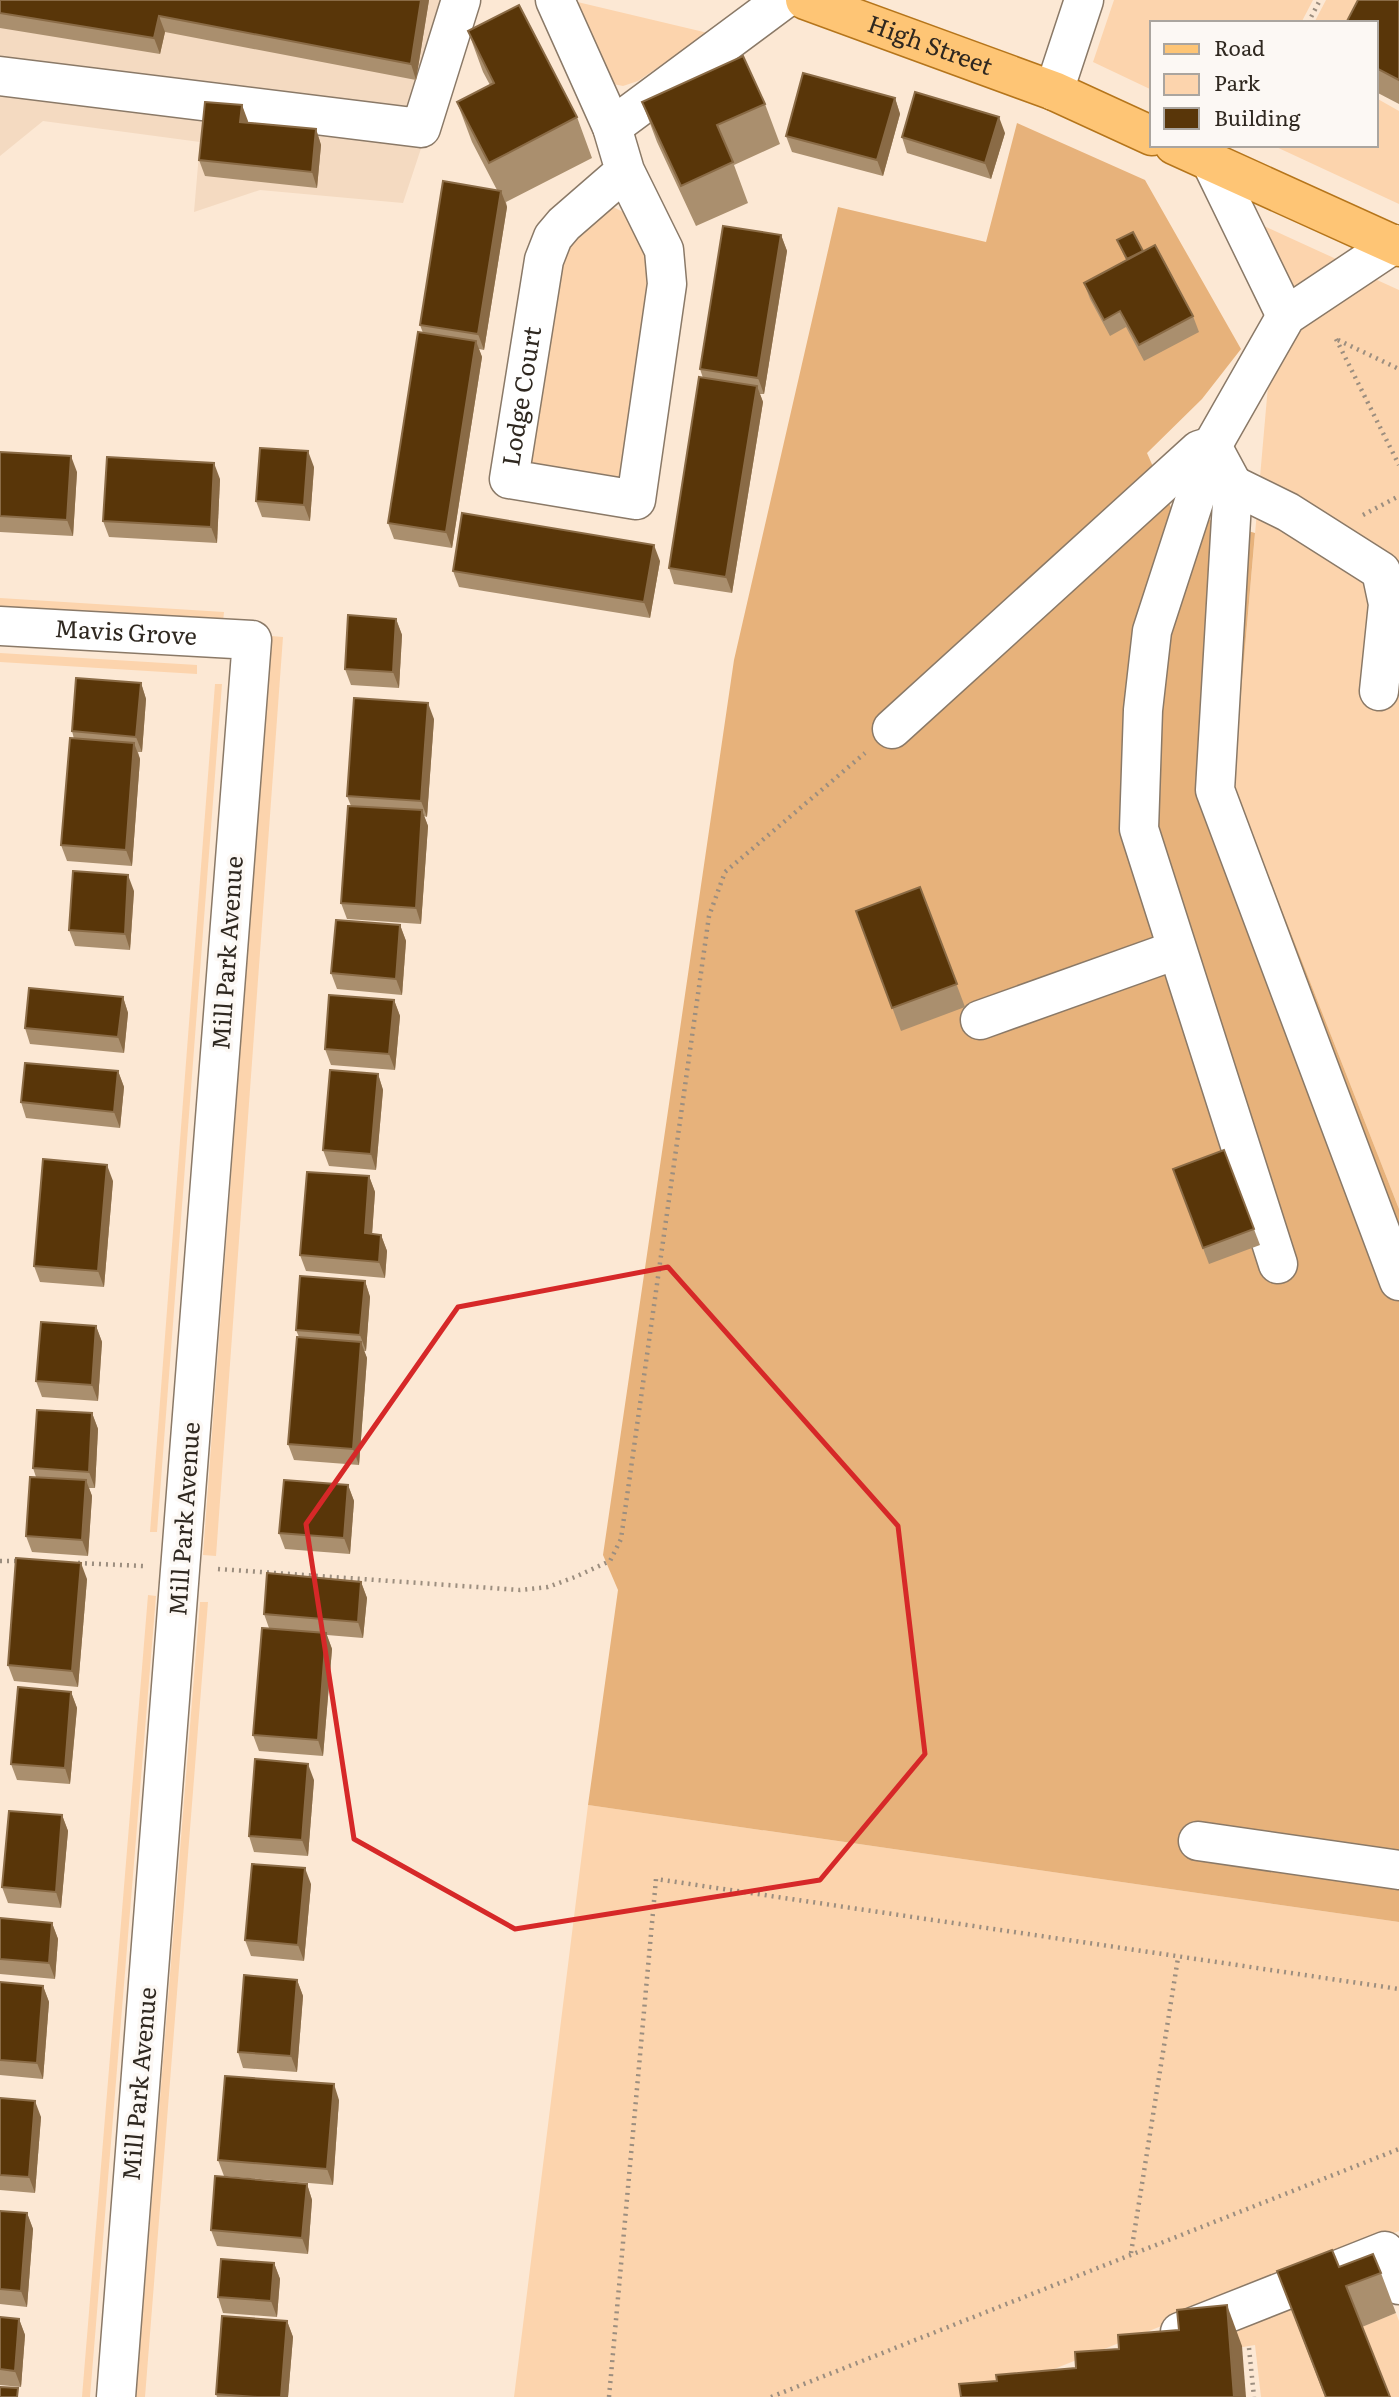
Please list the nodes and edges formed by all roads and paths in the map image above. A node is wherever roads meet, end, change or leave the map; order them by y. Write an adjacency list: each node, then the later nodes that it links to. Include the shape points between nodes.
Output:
1 (461, 0): 8 (street, via 421,128)
2 (555, 0): 10 (street, Lodge Court)
3 (783, 0): 10 (street)
4 (805, 0): 9 (main road, High Street)
5 (1084, 0): 9 (street)
6 (1320, 0): 7 (path)
7 (1309, 21)
8 (0, 76)
9 (1054, 91): 11 (main road, High Street)
10 (612, 127): 14 (street, Lodge Court)
11 (1150, 135)
12 (1178, 147): 13 (main road)
13 (1211, 162): 15 (main road); 16 (street)
14 (625, 170): 14 (street, Lodge Court, via 667,264 636,500 509,479 544,260 564,223)
15 (1396, 246): 16 (street)
16 (1286, 316): 17 (path); 19 (street)
17 (1336, 339): 18 (path); 20 (path)
18 (1399, 369)
19 (1212, 446): 21 (street); 25 (street, via 1199,450); 26 (street, via 1152,631 1143,710 1139,829)
20 (1399, 465)
21 (1233, 485): 24 (street, via 1289,512 1381,571 1388,604); 29 (street, via 1215,790)
22 (0, 626): 23 (street, Mavis Grove)
23 (252, 640): 33 (street, Mill Park Avenue)
24 (1379, 691)
25 (892, 729): 33 (path, via 725,872 709,916 621,1539 610,1561 548,1587 520,1590)
26 (1176, 950): 27 (street); 28 (street)
27 (980, 1020)
28 (1278, 1264)
29 (1399, 1281)
30 (0, 1561): 31 (path)
31 (28, 1562)
32 (70, 1563): 33 (path)
33 (181, 1567): 42 (street, Mill Park Avenue)
34 (1198, 1840): 35 (street)
35 (1399, 1870)
36 (1178, 1958): 37 (path); 39 (path); 43 (path, via 656,1879)
37 (1399, 1989)
38 (1399, 2148): 39 (path)
39 (1131, 2253): 44 (path)
40 (1399, 2285): 41 (street, via 1385,2251)
41 (1143, 2347)
42 (116, 2397)
43 (609, 2397)
44 (771, 2397)

